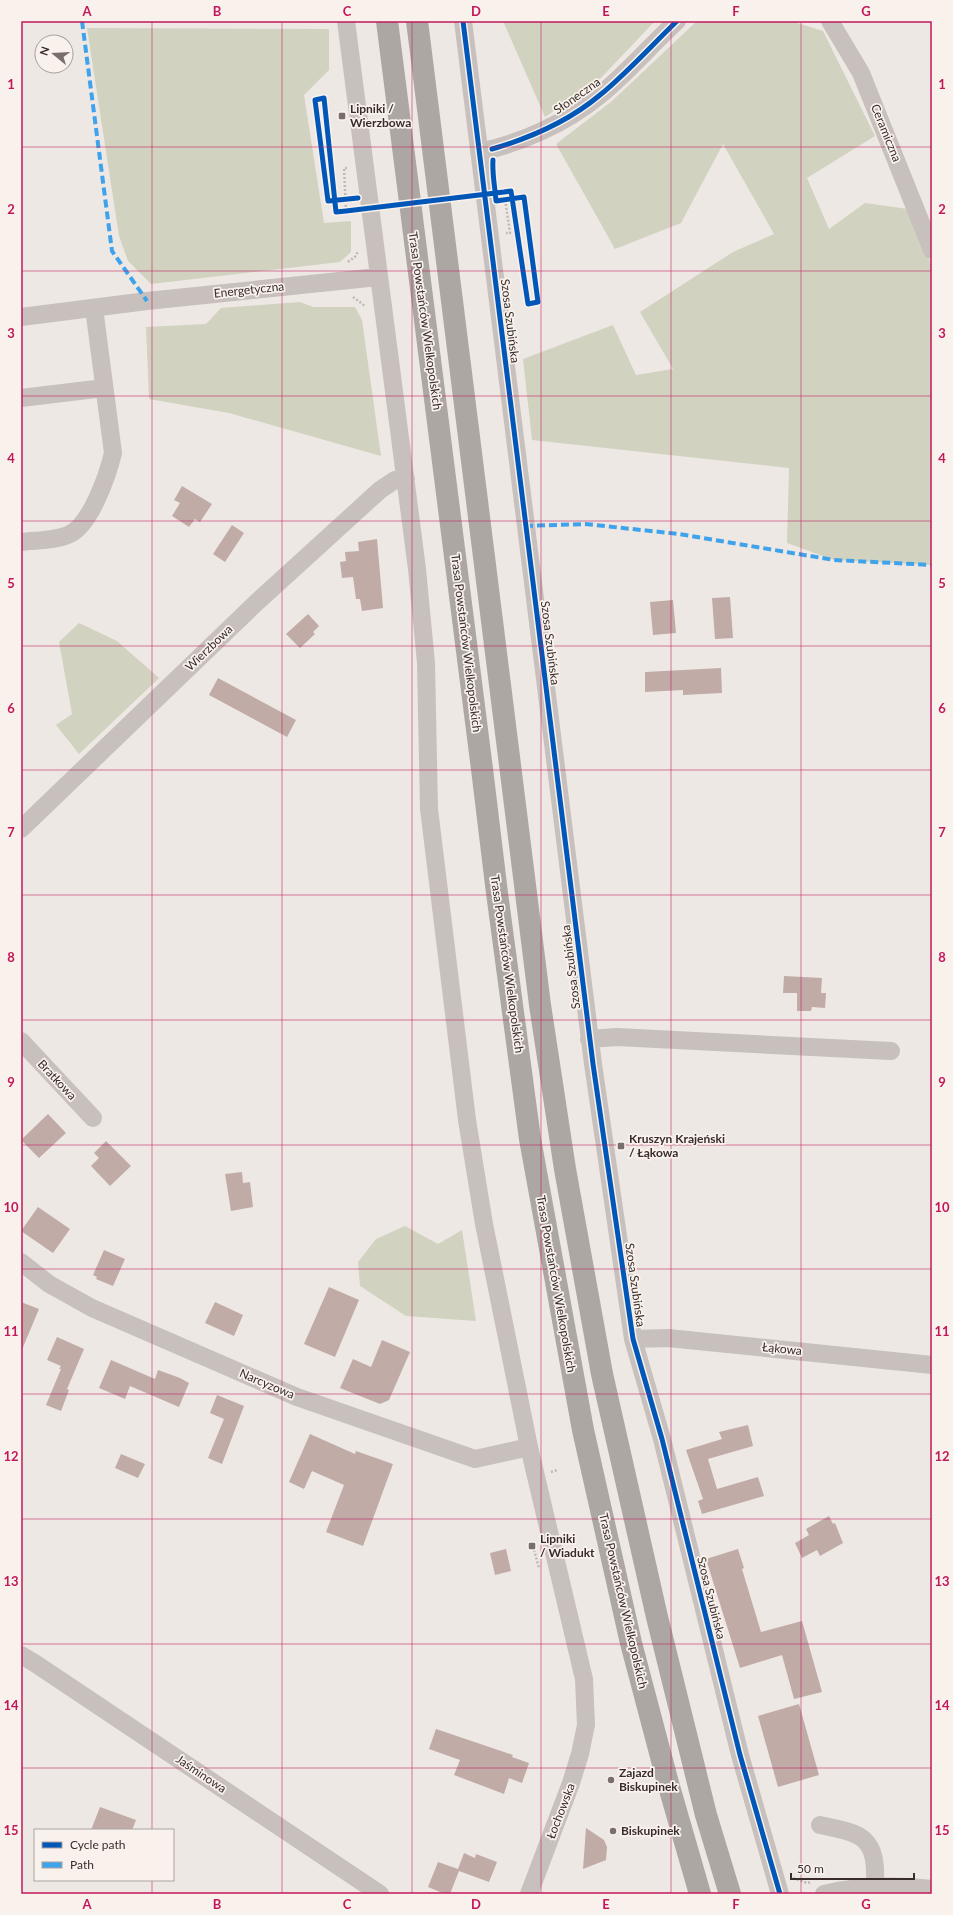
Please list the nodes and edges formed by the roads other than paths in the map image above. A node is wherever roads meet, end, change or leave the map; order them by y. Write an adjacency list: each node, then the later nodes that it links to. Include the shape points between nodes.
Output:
1 (346, 21): 9 (street)
2 (387, 21): 31 (highway, Trasa Powstańców Wielkopolskich, via 530,1139 583,1430 631,1643)
3 (417, 21): 32 (highway, via 540,1005 565,1169 602,1374 657,1617 706,1815)
4 (463, 21): 7 (street, Szosa Szubińska)
5 (677, 21): 7 (street, Słoneczna, via 600,95 578,110 533,135)
6 (830, 21): 8 (street, Ceramiczna, via 862,73)
7 (479, 152): 17 (street, Szosa Szubińska)
8 (932, 250)
9 (378, 277): 10 (street, Energetyczna); 14 (street)
10 (94, 308): 11 (street, Energetyczna); 12 (street)
11 (21, 317)
12 (104, 388): 13 (street); 15 (street, via 113,453 109,469 84,522 71,534)
13 (21, 398)
14 (406, 480): 16 (street, Wierzbowa, via 395,480 380,490 257,602); 24 (street, via 426,663 429,808 466,1112 484,1224)
15 (21, 542)
16 (21, 829)
17 (589, 1039): 19 (street, via 640,1038); 22 (street, Szosa Szubińska)
18 (21, 1041): 20 (street, Bratkowa)
19 (891, 1051)
20 (93, 1118)
21 (21, 1262): 24 (street, Narcyzowa, via 49,1284 92,1308 297,1397 475,1459)
22 (633, 1339): 23 (street, Łąkowa, via 668,1338); 33 (street, Szosa Szubińska, via 662,1439 740,1755)
23 (932, 1364)
24 (529, 1447): 30 (street, Łochowska, via 581,1663 586,1698 586,1725 580,1754)
25 (21, 1655): 29 (street, Jaśminowa)
26 (820, 1825): 27 (street, via 849,1831 867,1842 874,1857)
27 (875, 1886): 28 (street); 34 (street)
28 (932, 1889)
29 (380, 1894)
30 (529, 1894)
31 (700, 1894)
32 (730, 1894)
33 (780, 1894)
34 (824, 1894)

